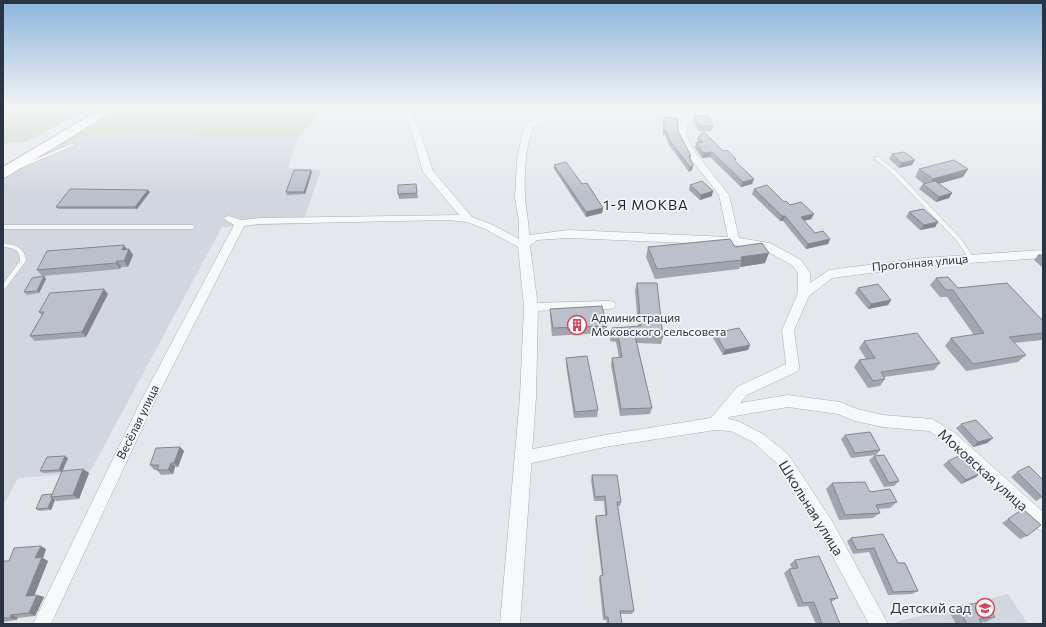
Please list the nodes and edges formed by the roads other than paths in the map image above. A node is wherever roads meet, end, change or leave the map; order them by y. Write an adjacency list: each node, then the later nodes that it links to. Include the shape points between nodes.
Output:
1 (55, 136): 8 (highway)
2 (62, 136): 8 (highway)
3 (417, 136): 9 (street, via 428,172)
4 (526, 136): 14 (street, via 520,198 524,221)
5 (683, 136): 12 (street, via 695,158 725,196)
6 (73, 145): 8 (lane, via 27,165)
7 (877, 158): 16 (lane, via 896,174 959,240)
8 (6, 168)
9 (468, 219): 14 (street); 25 (street, Весёлая улица, via 447,217 234,221)
10 (3, 227): 11 (lane)
11 (192, 228)
12 (734, 240): 14 (street, via 569,234 534,237); 18 (street, via 766,246 797,263 804,273)
13 (3, 245): 17 (lane, via 13,246 24,255 23,261)
14 (524, 246): 20 (street)
15 (1043, 254): 16 (street, Прогонная улица)
16 (971, 258): 18 (street, Прогонная улица, via 829,274)
17 (3, 288)
18 (804, 294): 21 (street, via 788,330 793,367 742,391)
19 (610, 305): 20 (street)
20 (531, 307): 23 (street)
21 (725, 412): 22 (street); 24 (street, Моковская улица, via 788,401 840,408 856,415 883,421 932,426 950,437)
22 (715, 424): 23 (street, Школьная улица, via 605,441); 27 (street, Школьная улица, via 733,426 758,438 783,459 826,527)
23 (523, 458): 26 (street)
24 (1043, 524)
25 (42, 624)
26 (510, 624)
27 (879, 624)

